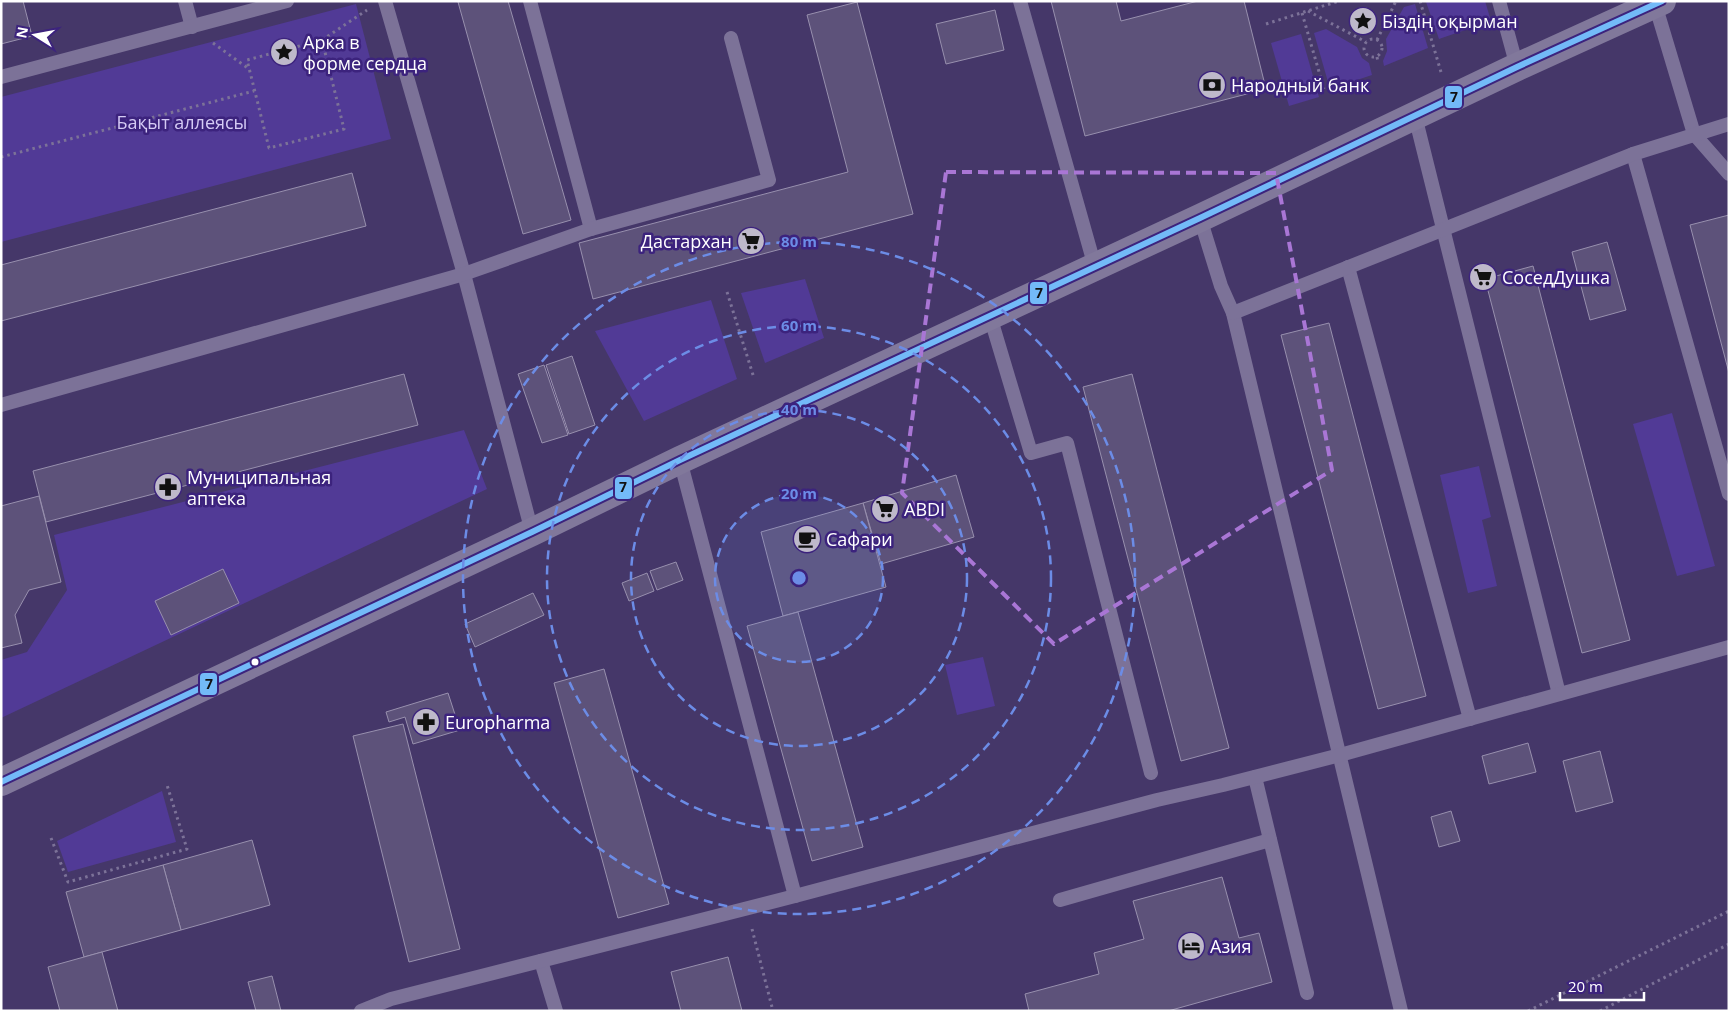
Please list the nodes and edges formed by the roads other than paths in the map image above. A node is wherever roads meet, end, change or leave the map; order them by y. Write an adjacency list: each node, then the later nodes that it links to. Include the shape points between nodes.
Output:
1 (185, 1): 8 (lane)
2 (287, 1): 8 (lane)
3 (530, 1): 18 (lane)
4 (1020, 1): 20 (lane)
5 (1498, 1): 10 (lane)
6 (1658, 3): 10 (street); 14 (lane)
7 (379, 4): 22 (lane)
8 (192, 27): 11 (lane)
9 (731, 38): 18 (lane, via 769,180)
10 (1517, 67): 12 (street)
11 (1, 77)
12 (1415, 116): 17 (street); 19 (lane)
13 (1729, 124): 14 (lane)
14 (1694, 134): 15 (lane); 16 (lane)
15 (1633, 154): 19 (lane); 27 (lane)
16 (1729, 174)
17 (1200, 218): 20 (street); 23 (lane)
18 (591, 229): 22 (lane)
19 (1443, 229): 21 (lane); 30 (lane)
20 (1095, 267): 24 (street)
21 (1348, 267): 23 (lane); 31 (lane)
22 (464, 274): 25 (lane); 28 (lane)
23 (1233, 313): 32 (lane)
24 (990, 316): 26 (street); 33 (lane, via 1030,453 1067,443)
25 (1, 405)
26 (680, 460): 28 (street); 37 (lane)
27 (1729, 494)
28 (532, 532): 35 (street)
29 (1729, 648): 30 (lane)
30 (1559, 694): 31 (lane)
31 (1470, 720): 32 (lane)
32 (1340, 755): 34 (lane); 43 (lane)
33 (1151, 773)
34 (1255, 777): 36 (lane); 37 (lane)
35 (1, 782)
36 (1270, 840): 38 (lane); 40 (lane)
37 (795, 896): 39 (lane)
38 (1060, 900)
39 (542, 961): 41 (lane, via 391,999); 42 (lane)
40 (1307, 993)
41 (361, 1011)
42 (556, 1011)
43 (1401, 1011)

